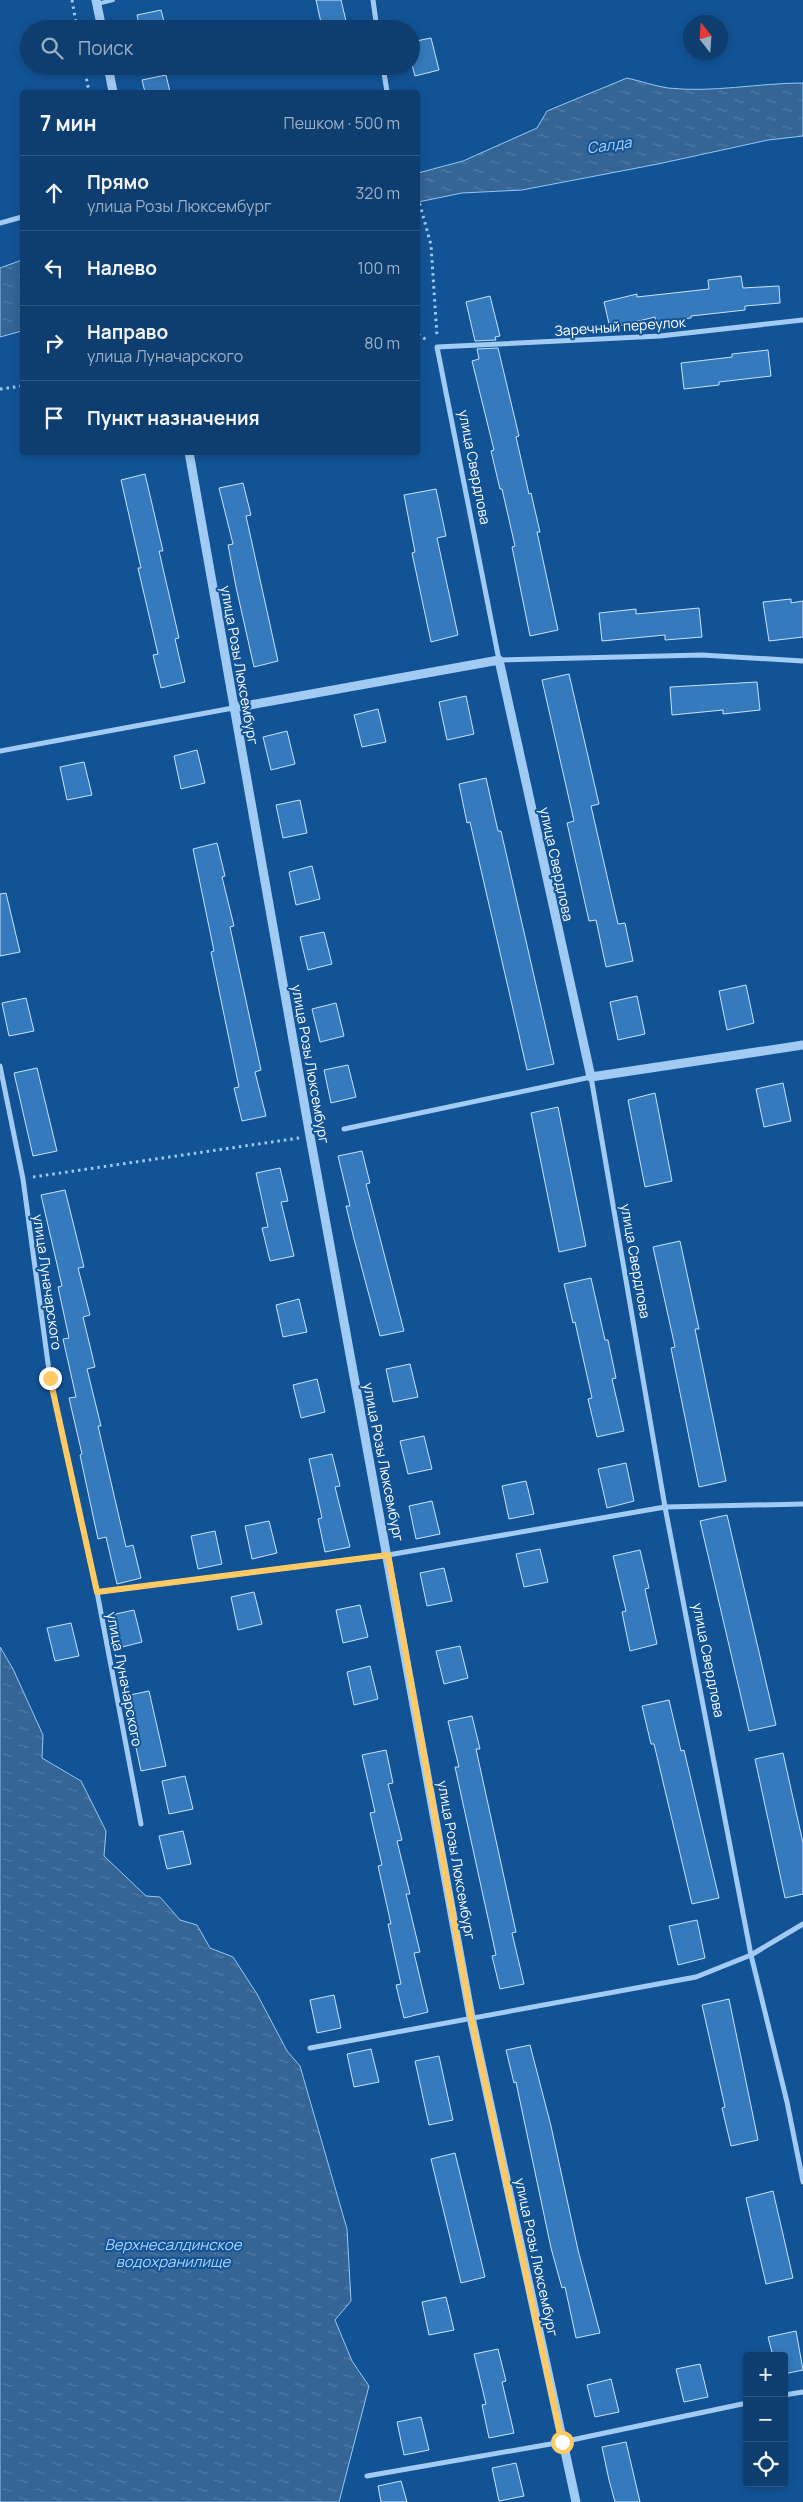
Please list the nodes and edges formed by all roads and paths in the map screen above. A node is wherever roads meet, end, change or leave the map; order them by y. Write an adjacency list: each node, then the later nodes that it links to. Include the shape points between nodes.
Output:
1 (72, 0): 5 (path)
2 (113, 0): 4 (lane)
3 (373, 0): 7 (street)
4 (97, 2): 6 (street)
5 (76, 20)
6 (100, 20)
7 (376, 20)
8 (86, 75): 11 (path)
9 (109, 75): 12 (street)
10 (384, 75): 13 (street)
11 (89, 90)
12 (112, 90)
13 (387, 90)
14 (420, 204): 18 (path, via 431,245)
15 (20, 218): 16 (street)
16 (0, 223)
17 (803, 320): 18 (street, Заречный переулок, via 660,336)
18 (438, 347): 22 (street, улица Свердлова)
19 (20, 386): 20 (path)
20 (0, 389)
21 (190, 455): 24 (street, улица Розы Люксембург)
22 (499, 660): 23 (street, via 702,655); 24 (street); 28 (street, улица Свердлова)
23 (803, 660)
24 (233, 708): 25 (street); 30 (street, улица Розы Люксембург)
25 (0, 751)
26 (803, 1045): 28 (street)
27 (0, 1066): 31 (street, улица Луначарского)
28 (590, 1077): 29 (street); 33 (street, улица Свердлова)
29 (344, 1129)
30 (310, 1136): 31 (path); 34 (street, улица Розы Люксембург)
31 (22, 1179): 35 (street, улица Луначарского, via 50,1378)
32 (803, 1504): 33 (street)
33 (665, 1506): 34 (street); 38 (street, улица Свердлова)
34 (388, 1555): 35 (street); 39 (street, улица Розы Люксембург)
35 (97, 1592): 36 (street, улица Луначарского)
36 (141, 1824)
37 (803, 1924): 38 (street)
38 (751, 1955): 39 (street, via 696,1977); 41 (street, улица Свердлова)
39 (471, 2017): 40 (street); 45 (street, улица Розы Люксембург)
40 (310, 2048)
41 (803, 2182)
42 (803, 2392): 43 (street)
43 (788, 2395)
44 (743, 2404): 45 (street)
45 (562, 2442): 46 (street); 47 (street, улица Розы Люксембург)
46 (366, 2476)
47 (576, 2502)

